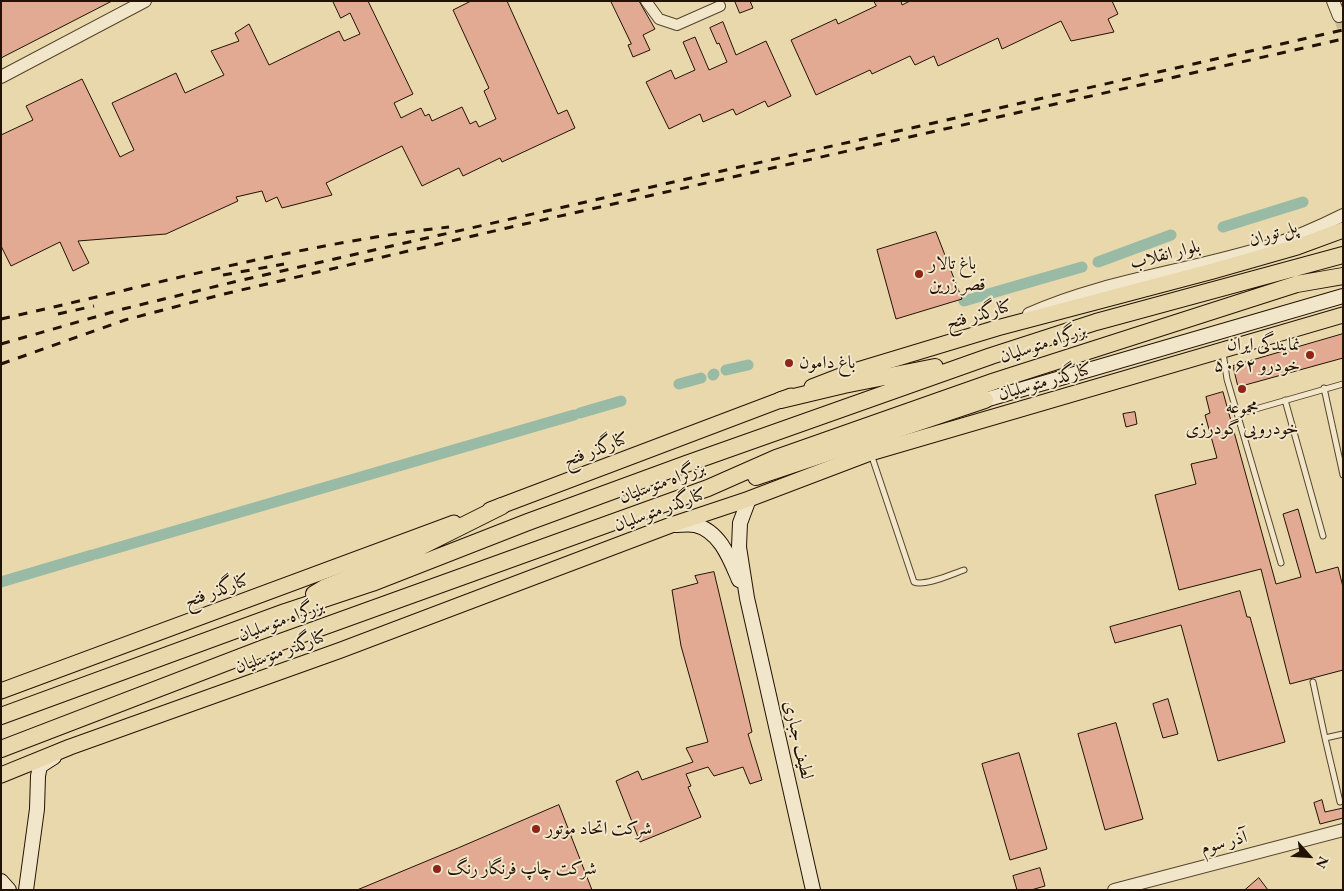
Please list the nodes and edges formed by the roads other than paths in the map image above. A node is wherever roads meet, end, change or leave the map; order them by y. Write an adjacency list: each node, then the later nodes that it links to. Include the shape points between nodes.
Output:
1 (145, 1): 7 (street)
2 (646, 1): 5 (street, via 659,19 677,25)
3 (1333, 1): 6 (street)
4 (1338, 1): 6 (street)
5 (720, 6)
6 (1341, 14)
7 (1, 78)
8 (1343, 215): 15 (street, بلوار انقلاب, via 1270,246 1098,290 1052,304)
9 (1343, 230): 11 (main road, پل توران)
10 (1343, 254): 17 (highway, بزرگراه متوسلیان, via 1096,322)
11 (1213, 270): 15 (main road, کنارگذر فتح)
12 (1343, 276): 26 (highway, بزرگراه متوسلیان, via 1297,284 995,381 776,458)
13 (1343, 296): 21 (main road)
14 (1343, 315): 16 (main road, کنارگذر متوسلیان)
15 (997, 328): 20 (main road, کنارگذر فتح, via 848,373)
16 (1223, 350): 23 (lane, via 1227,379); 24 (main road, کنارگذر متوسلیان)
17 (992, 356): 20 (highway); 34 (highway, بزرگراه متوسلیان)
18 (1343, 384): 19 (lane)
19 (1324, 388): 22 (lane); 25 (lane)
20 (781, 400): 28 (main road, کنارگذر فتح)
21 (985, 400): 26 (highway, via 744,481)
22 (1285, 400): 23 (lane); 30 (lane)
23 (1238, 414): 31 (lane)
24 (870, 453): 27 (main road, کنارگذر متوسلیان); 32 (lane, via 914,582 920,584)
25 (1343, 475)
26 (708, 488): 41 (highway, بزرگراه متوسلیان, via 264,648)
27 (749, 499): 29 (main road, کنارگذر متوسلیان); 33 (main road, via 740,523 739,547)
28 (502, 506): 34 (highway, via 398,558 324,588); 36 (main road, کنارگذر فتح)
29 (671, 524): 33 (main road, via 695,526 719,541 729,555); 40 (main road, کنارگذر متوسلیان, via 332,654)
30 (1323, 536)
31 (1281, 563)
32 (964, 570)
33 (747, 598): 51 (main road, لطیف جباری)
34 (285, 612): 37 (highway, بزرگراه متوسلیان)
35 (1313, 682): 39 (lane)
36 (3, 690)
37 (1, 716)
38 (1343, 734): 39 (lane)
39 (1325, 738): 44 (lane)
40 (70, 747): 42 (main road, کنارگذر متوسلیان); 50 (main road, via 40,766)
41 (1, 748)
42 (17, 768): 43 (main road, کنارگذر متوسلیان); 49 (main road, via 29,778 31,795 23,870)
43 (1, 774)
44 (1340, 802)
45 (1343, 830): 47 (street, آذر سوم)
46 (1, 881): 48 (main road)
47 (1137, 887): 52 (street, آذر سوم)
48 (9, 890)
49 (17, 890)
50 (26, 890)
51 (813, 890)
52 (1114, 890)

